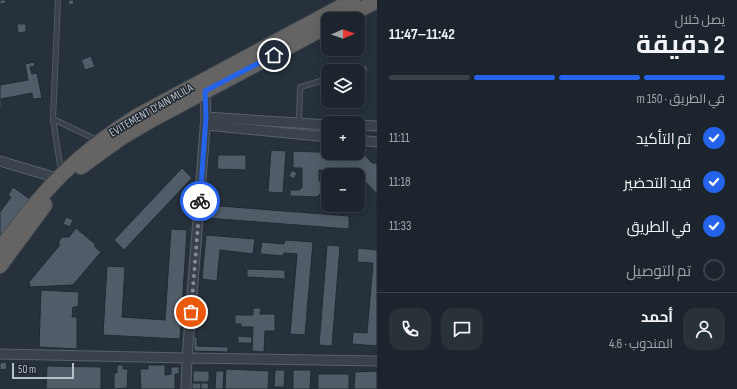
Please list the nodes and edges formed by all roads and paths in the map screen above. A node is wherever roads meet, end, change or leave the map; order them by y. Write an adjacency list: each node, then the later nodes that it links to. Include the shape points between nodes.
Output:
1 (58, 0): 8 (lane)
2 (353, 0): 15 (highway, EVITEMENT D'AIN MLILA, via 137,116)
3 (377, 1): 4 (highway)
4 (356, 12)
5 (321, 30): 7 (highway, EVITEMENT D'AIN MLILA)
6 (321, 81): 10 (lane, via 300,87)
7 (205, 91): 9 (street); 21 (highway, EVITEMENT D'AIN MLILA, via 121,138 92,158 46,203)
8 (54, 119): 15 (lane); 19 (lane)
9 (206, 121): 10 (street); 14 (street); 23 (street)
10 (299, 124): 11 (street)
11 (321, 125)
12 (365, 125): 13 (street)
13 (377, 126)
14 (321, 136)
15 (99, 141): 19 (highway, EVITEMENT D'AIN MLILA)
16 (365, 141): 17 (street)
17 (377, 142)
18 (0, 161): 19 (street)
19 (59, 176): 20 (highway, EVITEMENT D'AIN MLILA, via 39,197)
20 (0, 248)
21 (0, 266)
22 (0, 354): 23 (street)
23 (187, 358): 24 (street); 25 (street)
24 (377, 361)
25 (186, 389)

